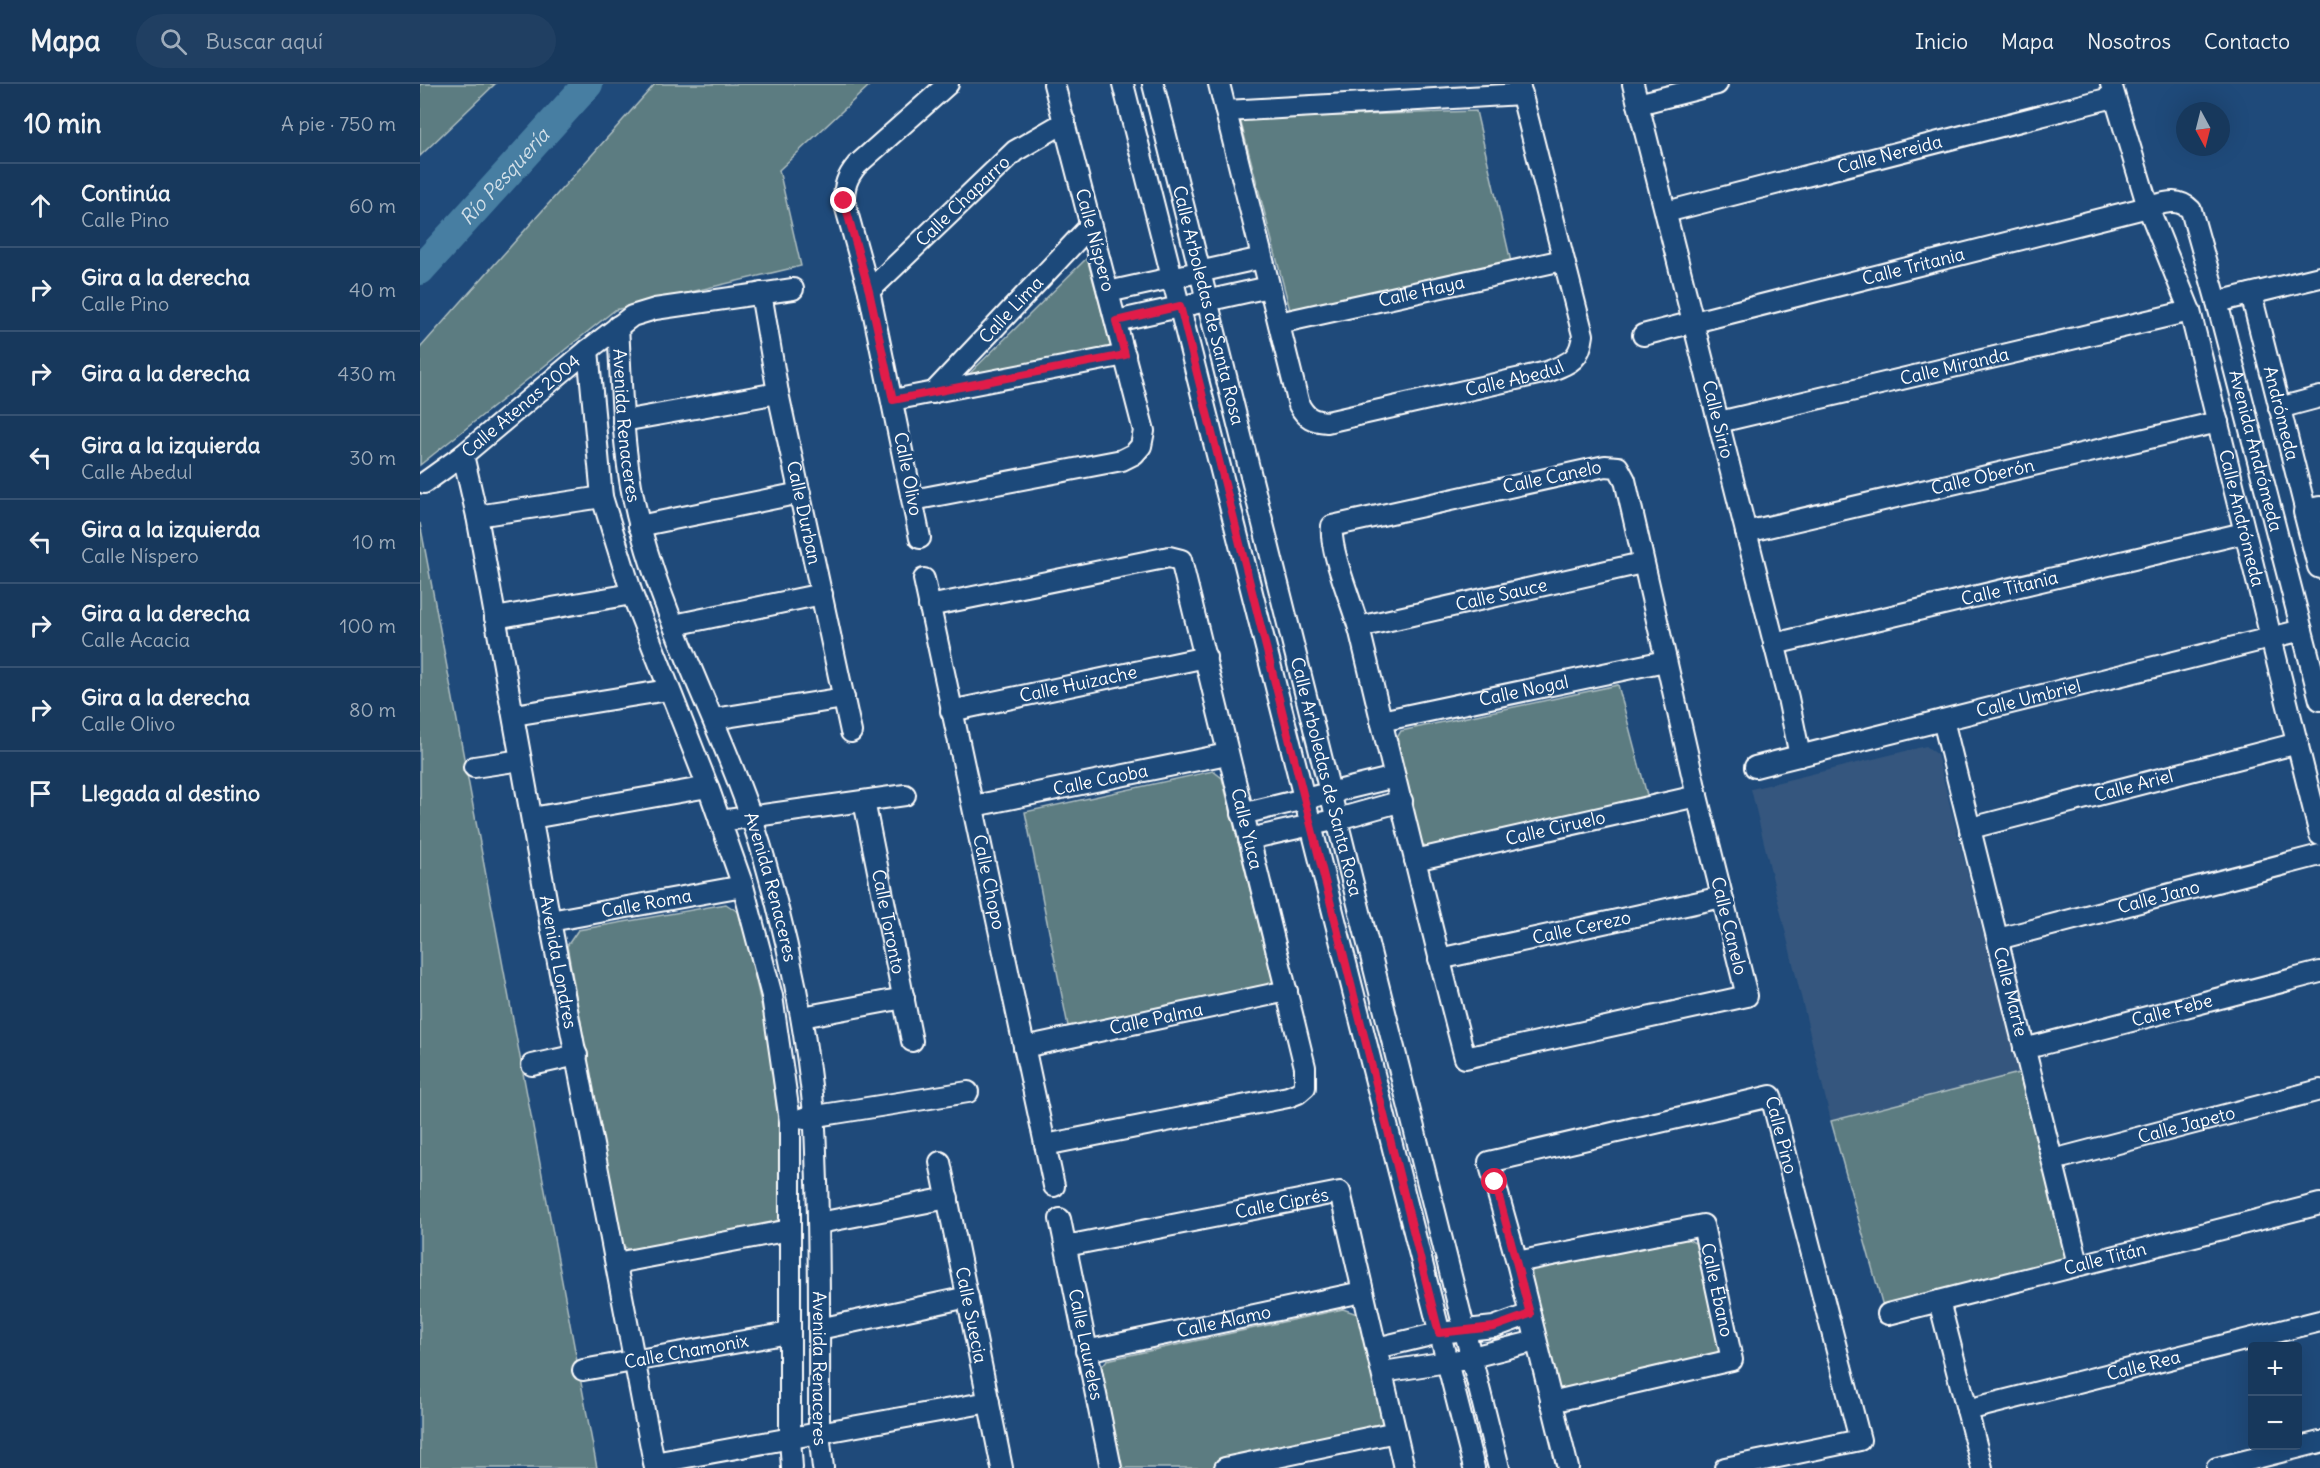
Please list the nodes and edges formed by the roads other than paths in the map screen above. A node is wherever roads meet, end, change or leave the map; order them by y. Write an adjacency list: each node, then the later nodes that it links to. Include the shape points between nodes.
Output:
1 (948, 84): 24 (street, Calle Olivo, via 857,165 844,187 844,201)
2 (1054, 84): 12 (street, Calle Níspero)
3 (1123, 84): 21 (street, Calle Arboledas de Santa Rosa)
4 (1153, 84): 19 (street, Calle Arboledas de Santa Rosa)
5 (1219, 84): 11 (street, Calle Abedul)
6 (1633, 84): 10 (street, Calle Sirio)
7 (1717, 84): 10 (street)
8 (1521, 89): 11 (street); 18 (street, Calle Abedul)
9 (2113, 90): 14 (street, Calle Andrómeda); 15 (street, Calle Nereida)
10 (1638, 104): 15 (street, Calle Sirio)
11 (1226, 111): 17 (street, Calle Abedul)
12 (1065, 122): 16 (street, Calle Níspero); 24 (street, Calle Chaparro, via 1015,151)
13 (2185, 204): 14 (street, Calle Tritania, via 2172,202); 29 (street, Avenida Andrómeda, via 2191,210)
14 (2148, 207): 31 (street, Calle Andrómeda); 34 (street, Calle Tritania)
15 (1666, 212): 34 (street, Calle Sirio)
16 (1090, 226): 25 (street, Calle Níspero); 40 (street, Calle Lima)
17 (1262, 258): 19 (street); 22 (street, Calle Abedul)
18 (1563, 260): 33 (street, Calle Haya); 33 (street, Calle Abedul, via 1583,336 1579,354 1569,363 1547,372 1326,423 1305,416 1299,405)
19 (1201, 272): 21 (street); 28 (street, Calle Arboledas de Santa Rosa)
20 (2320, 277): 27 (street)
21 (1173, 278): 25 (street); 30 (street, Calle Arboledas de Santa Rosa)
22 (1269, 287): 28 (street); 33 (street, Calle Abedul)
23 (793, 289): 26 (street, Calle Atenas 2004)
24 (869, 291): 42 (street, Calle Olivo)
25 (1108, 292): 32 (street, Calle Níspero)
26 (761, 293): 35 (street, Calle Atenas 2004, via 655,309 632,316); 39 (street, Calle Durban)
27 (2251, 294): 29 (street); 43 (street, Andrómeda)
28 (1208, 300): 30 (street); 89 (street, Calle Arboledas de Santa Rosa)
29 (2217, 302): 67 (street, Avenida Andrómeda)
30 (1180, 306): 32 (street); 92 (street, Calle Arboledas de Santa Rosa)
31 (2190, 311): 45 (street, Calle Andrómeda); 46 (street, Calle Miranda)
32 (1116, 321): 38 (street, Calle Níspero)
33 (1279, 322)
34 (1694, 323): 36 (street, Calle Tritania); 46 (street, Calle Sirio)
35 (618, 326): 37 (street, Calle Atenas 2004); 44 (street, Avenida Renaceres)
36 (1643, 335)
37 (588, 350): 47 (street, Calle Atenas 2004); 50 (street, Avenida Renaceres)
38 (1125, 355): 40 (street); 51 (street, Calle Níspero, via 1144,431 1142,446 1134,454 1122,460)
39 (778, 393): 44 (street); 49 (street, Calle Durban)
40 (933, 393): 42 (street)
41 (2320, 397): 43 (street)
42 (893, 400): 51 (street, Calle Olivo)
43 (2279, 408): 52 (street, Andrómeda)
44 (623, 421): 54 (street, Avenida Renaceres)
45 (2218, 422): 55 (street, Calle Oberón); 56 (street, Calle Andrómeda)
46 (1719, 423): 55 (street, Calle Sirio)
47 (464, 455): 48 (street, Calle Atenas 2004); 53 (street, Avenida Londres)
48 (424, 483)
49 (800, 494): 54 (street); 62 (street, Calle Durban)
50 (602, 497): 53 (street); 61 (street, Avenida Renaceres)
51 (913, 500): 57 (street, Calle Olivo)
52 (2313, 510): 59 (street, Andrómeda)
53 (477, 516): 64 (street, Avenida Londres)
54 (639, 526): 65 (street, Avenida Renaceres)
55 (1746, 532): 69 (street, Calle Sirio)
56 (2244, 533): 68 (street, Calle Andrómeda); 69 (street, Calle Titania)
57 (920, 538)
58 (1642, 563): 66 (street, Calle Sauce); 66 (street, Calle Canelo, via 1623,474 1618,466 1612,465 1338,523 1332,526 1332,538); 71 (street, Calle Canelo)
59 (2320, 567)
60 (924, 579): 63 (street, Calle Chopo)
61 (632, 594): 64 (street); 72 (street, Avenida Renaceres)
62 (822, 594): 65 (street); 73 (street, Calle Durban)
63 (929, 606): 70 (street, Calle Yuca, via 1176,557 1185,570); 75 (street, Calle Chopo)
64 (495, 618): 76 (street, Avenida Londres)
65 (674, 625): 77 (street, Avenida Renaceres)
66 (1359, 627): 79 (street, Calle Canelo)
67 (2302, 630): 68 (street, Calle Umbriel); 74 (street, Avenida Andrómeda)
68 (2271, 638): 78 (street, Calle Umbriel); 81 (street, Calle Andrómeda)
69 (1774, 644): 83 (street, Calle Sirio)
70 (1206, 657): 75 (street, Calle Huizache); 82 (street, Calle Yuca)
71 (1665, 661): 79 (street, Calle Nogal); 91 (street, Calle Canelo)
72 (668, 690): 76 (street); 88 (street, Avenida Renaceres)
73 (844, 698): 77 (street); 80 (street, Calle Durban)
74 (2320, 700)
75 (951, 711): 95 (street, Calle Chopo)
76 (514, 715): 84 (street, Avenida Londres)
77 (714, 719): 97 (street, Avenida Renaceres)
78 (1943, 720): 83 (street, Calle Umbriel); 102 (street, Calle Marte)
79 (1381, 721): 87 (street, Calle Canelo)
80 (851, 732)
81 (2298, 743): 102 (street, Calle Ariel); 103 (street, Calle Andrómeda)
82 (1227, 754): 95 (street, Calle Caoba); 96 (street, Calle Yuca)
83 (1800, 756): 86 (street, Calle Umbriel)
84 (521, 760): 85 (street); 98 (street, Avenida Londres)
85 (474, 766)
86 (1755, 767)
87 (1395, 777): 89 (street); 94 (street, Calle Canelo)
88 (708, 787): 98 (street); 100 (street, Avenida Renaceres)
89 (1331, 793): 92 (street); 99 (street, Calle Arboledas de Santa Rosa)
90 (905, 795): 93 (street)
91 (1697, 796): 106 (street, Calle Ciruelo); 108 (street, Calle Canelo)
92 (1304, 799): 96 (street); 101 (street, Calle Arboledas de Santa Rosa)
93 (864, 801): 97 (street); 114 (street, Calle Toronto)
94 (1402, 801): 99 (street); 106 (street, Calle Canelo)
95 (974, 806): 117 (street, Calle Chopo)
96 (1242, 814): 104 (street, Calle Yuca)
97 (751, 817): 100 (street); 115 (street, Avenida Renaceres)
98 (532, 818): 109 (street, Avenida Londres)
99 (1338, 819): 101 (street); 145 (street, Calle Arboledas de Santa Rosa)
100 (720, 820): 107 (street, Avenida Renaceres)
101 (1312, 825): 104 (street); 145 (street, Calle Arboledas de Santa Rosa)
102 (1971, 828): 110 (street, Calle Marte)
103 (2320, 835)
104 (1249, 839): 113 (street, Calle Yuca)
105 (2320, 855): 110 (street, Calle Jano)
106 (1415, 860): 111 (street, Calle Canelo)
107 (743, 886): 109 (street, Calle Roma); 124 (street, Avenida Renaceres, via 772,996)
108 (1722, 897): 111 (street, Calle Cerezo); 111 (street, Calle Canelo, via 1747,996 1466,1058)
109 (550, 921): 119 (street, Avenida Londres)
110 (1998, 939): 118 (street, Calle Marte)
111 (1439, 959)
112 (2320, 972): 118 (street, Calle Febe)
113 (1287, 991): 117 (street, Calle Palma); 125 (street, Calle Yuca, via 1307,1077 1305,1087 1298,1093)
114 (904, 998): 115 (street); 116 (street, Calle Toronto)
115 (802, 1017): 123 (street, Avenida Renaceres)
116 (912, 1041)
117 (1024, 1047): 125 (street, Calle Chopo)
118 (2024, 1049): 126 (street, Calle Marte)
119 (577, 1055): 120 (street); 136 (street, Avenida Londres)
120 (532, 1065)
121 (2320, 1090): 126 (street, Calle Japeto)
122 (968, 1092): 123 (street)
123 (814, 1116): 124 (street); 132 (street, Avenida Renaceres)
124 (790, 1121): 133 (street, Avenida Renaceres)
125 (1045, 1145): 128 (street, Calle Chopo)
126 (2053, 1160): 137 (street, Calle Marte)
127 (940, 1162): 129 (street, Calle Suecia)
128 (1053, 1186)
129 (948, 1198): 132 (street); 139 (street, Calle Suecia)
130 (2320, 1204): 137 (street, Calle Titán)
131 (1060, 1219): 134 (street, Calle Laureles)
132 (819, 1223): 144 (street, Avenida Renaceres)
133 (790, 1230): 136 (street); 146 (street, Avenida Renaceres)
134 (1066, 1246): 138 (street, Calle Ciprés, via 1340,1192); 149 (street, Calle Laureles)
135 (1517, 1262): 141 (street, Calle Pino); 154 (street, Calle Ébano, via 1703,1225 1732,1360); 171 (street, Calle Pino, via 1489,1162 1771,1096 1860,1440)
136 (616, 1263): 151 (street, Avenida Londres)
137 (2078, 1264): 140 (street, Calle Titán)
138 (1362, 1292): 148 (street, Calle Ciprés); 149 (street, Calle Álamo)
139 (968, 1298): 144 (street); 155 (street, Calle Suecia)
140 (1939, 1301): 142 (street, Calle Titán); 156 (street)
141 (1530, 1314): 145 (street, via 1500,1325); 147 (street, Calle Pino)
142 (1888, 1314)
143 (2320, 1321): 156 (street, Calle Rea)
144 (819, 1329): 158 (street, Avenida Renaceres)
145 (1452, 1331): 148 (street); 150 (street, Calle Arboledas de Santa Rosa); 150 (street, Calle Arboledas de Santa Rosa)
146 (789, 1333): 151 (street, Calle Chamonix); 159 (street, Avenida Renaceres)
147 (1536, 1341): 150 (street); 154 (street, Calle Pino)
148 (1377, 1348): 153 (street, Calle Ciprés)
149 (1086, 1351): 165 (street, Calle Laureles)
150 (1460, 1360): 153 (street); 168 (street, Calle Arboledas de Santa Rosa); 169 (street, Calle Arboledas de Santa Rosa)
151 (635, 1361): 152 (street, Calle Chamonix); 161 (street, Avenida Londres)
152 (582, 1370)
153 (1383, 1372): 157 (street, Calle Ciprés)
154 (1551, 1401): 170 (street, Calle Pino)
155 (989, 1402): 158 (street); 164 (street, Calle Suecia)
156 (1967, 1410): 172 (street)
157 (1396, 1432): 166 (street); 167 (street, Calle Ciprés)
158 (819, 1433): 159 (street); 163 (street, Avenida Renaceres)
159 (790, 1438): 161 (street); 162 (street, Avenida Renaceres)
160 (2320, 1442): 173 (street)
161 (654, 1466)
162 (792, 1468)
163 (823, 1468)
164 (1002, 1468)
165 (1111, 1468)
166 (1226, 1468)
167 (1404, 1468)
168 (1474, 1468)
169 (1499, 1468)
170 (1568, 1468)
171 (1725, 1468)
172 (1982, 1468)
173 (2217, 1468)

